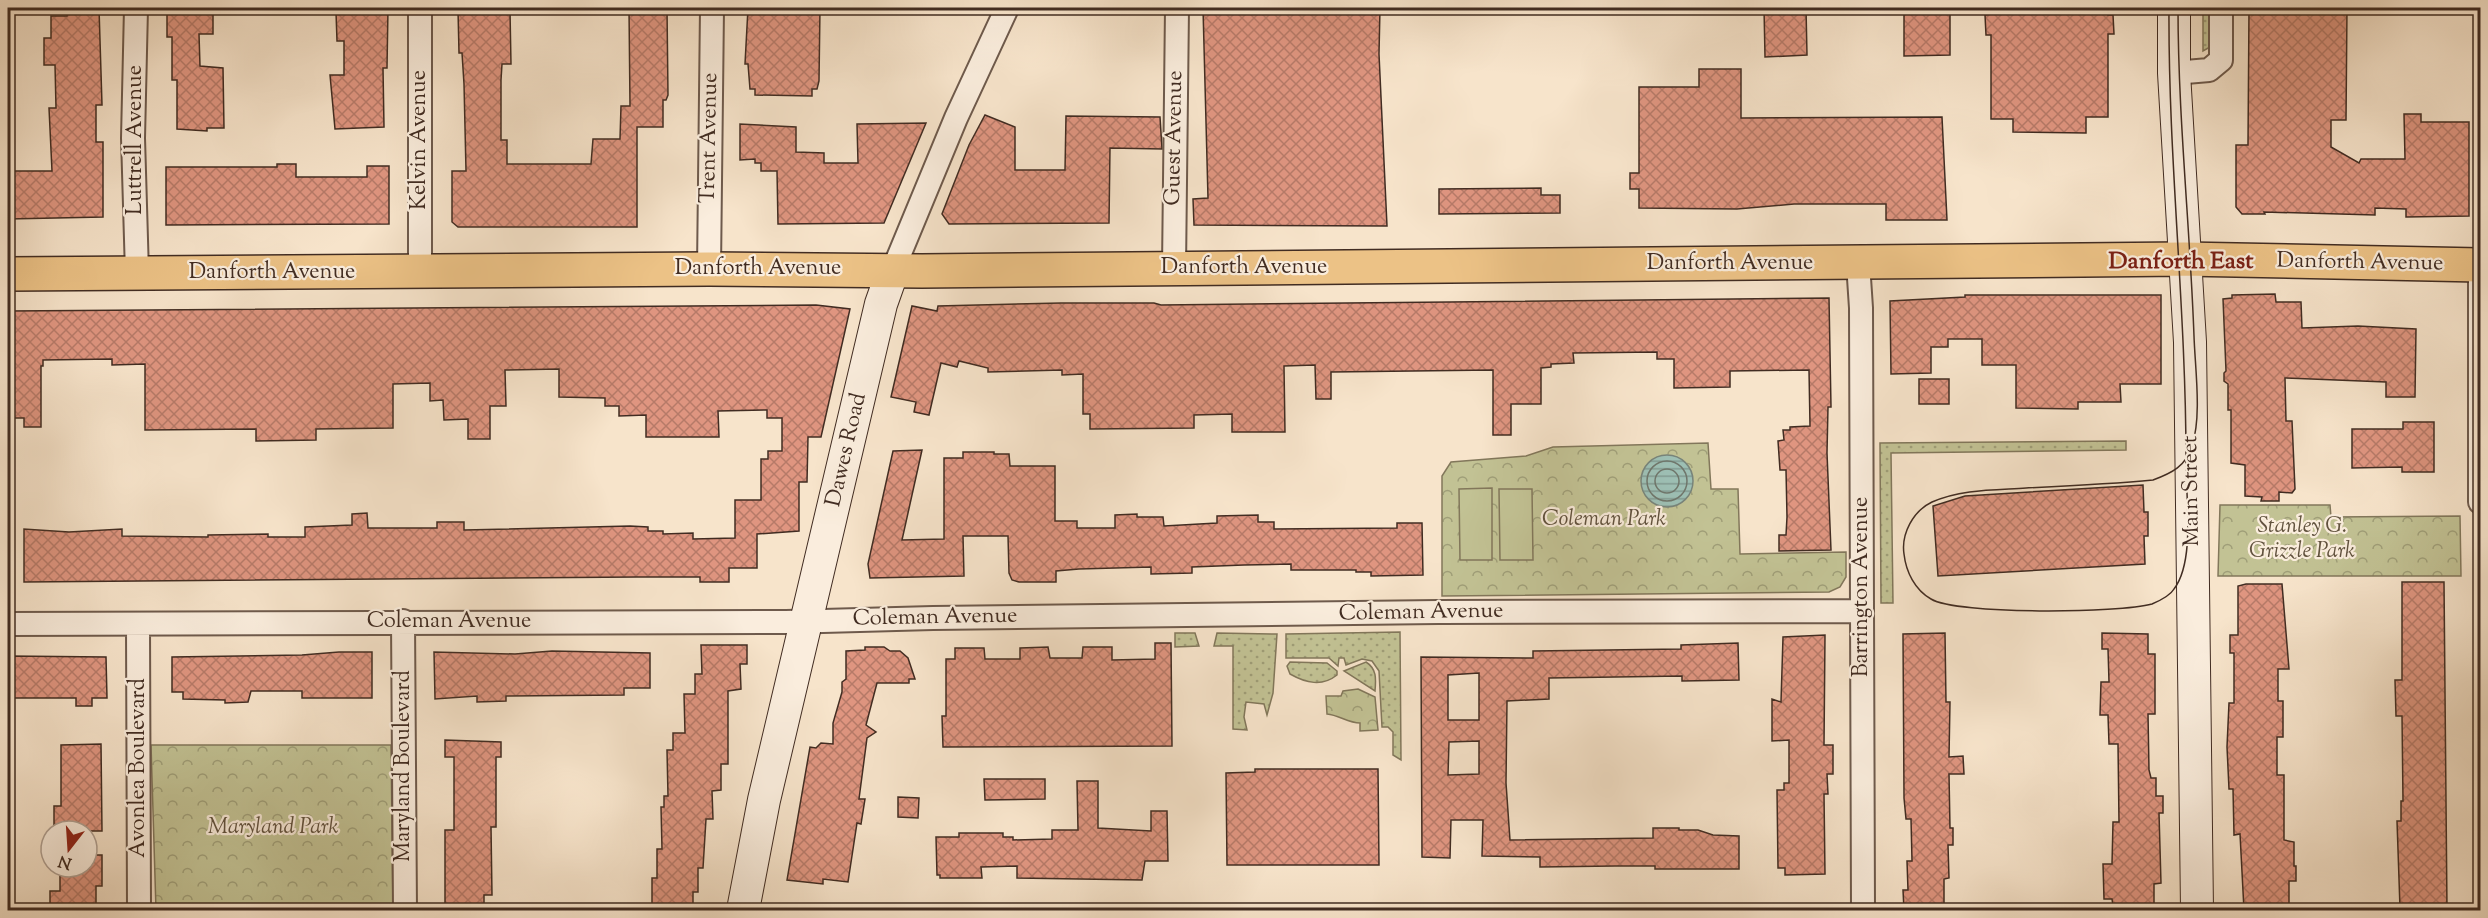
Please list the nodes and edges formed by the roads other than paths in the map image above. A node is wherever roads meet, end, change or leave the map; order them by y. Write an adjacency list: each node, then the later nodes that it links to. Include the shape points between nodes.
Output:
1 (136, 8): 16 (street, Luttrell Avenue, via 133,138)
2 (420, 8): 15 (street, Kelvin Avenue)
3 (712, 8): 13 (street, Trent Avenue)
4 (1007, 8): 14 (street, Dawes Road)
5 (1177, 8): 12 (street, Guest Avenue)
6 (2174, 8): 8 (street, Main Street)
7 (2221, 8): 8 (street, via 2221,60 2209,70)
8 (2174, 73): 9 (street, Main Street)
9 (2184, 259): 10 (main road, Danforth Avenue); 11 (main road, Danforth Avenue); 28 (street, Main Street, via 2190,342)
10 (1858, 263): 12 (main road, Danforth Avenue); 19 (street, Barrington Avenue)
11 (2480, 266): 18 (street)
12 (1174, 268): 14 (main road, Danforth Avenue)
13 (709, 269): 14 (main road, Danforth Avenue); 15 (main road, Danforth Avenue)
14 (893, 270): 21 (street, Dawes Road, via 881,304)
15 (420, 272): 16 (main road, Danforth Avenue)
16 (137, 273): 17 (main road, Danforth Avenue)
17 (8, 274)
18 (2481, 502)
19 (1862, 611): 21 (street, Coleman Avenue, via 1438,612); 27 (street, Barrington Avenue)
20 (403, 621): 21 (street, Coleman Avenue); 23 (street, Coleman Avenue); 25 (street, Maryland Boulevard)
21 (807, 622): 26 (street, Dawes Road, via 764,800)
22 (8, 624): 23 (street, Coleman Avenue)
23 (138, 625): 24 (street, Avonlea Boulevard)
24 (139, 910)
25 (405, 910)
26 (743, 910)
27 (1863, 910)
28 (2197, 910)

